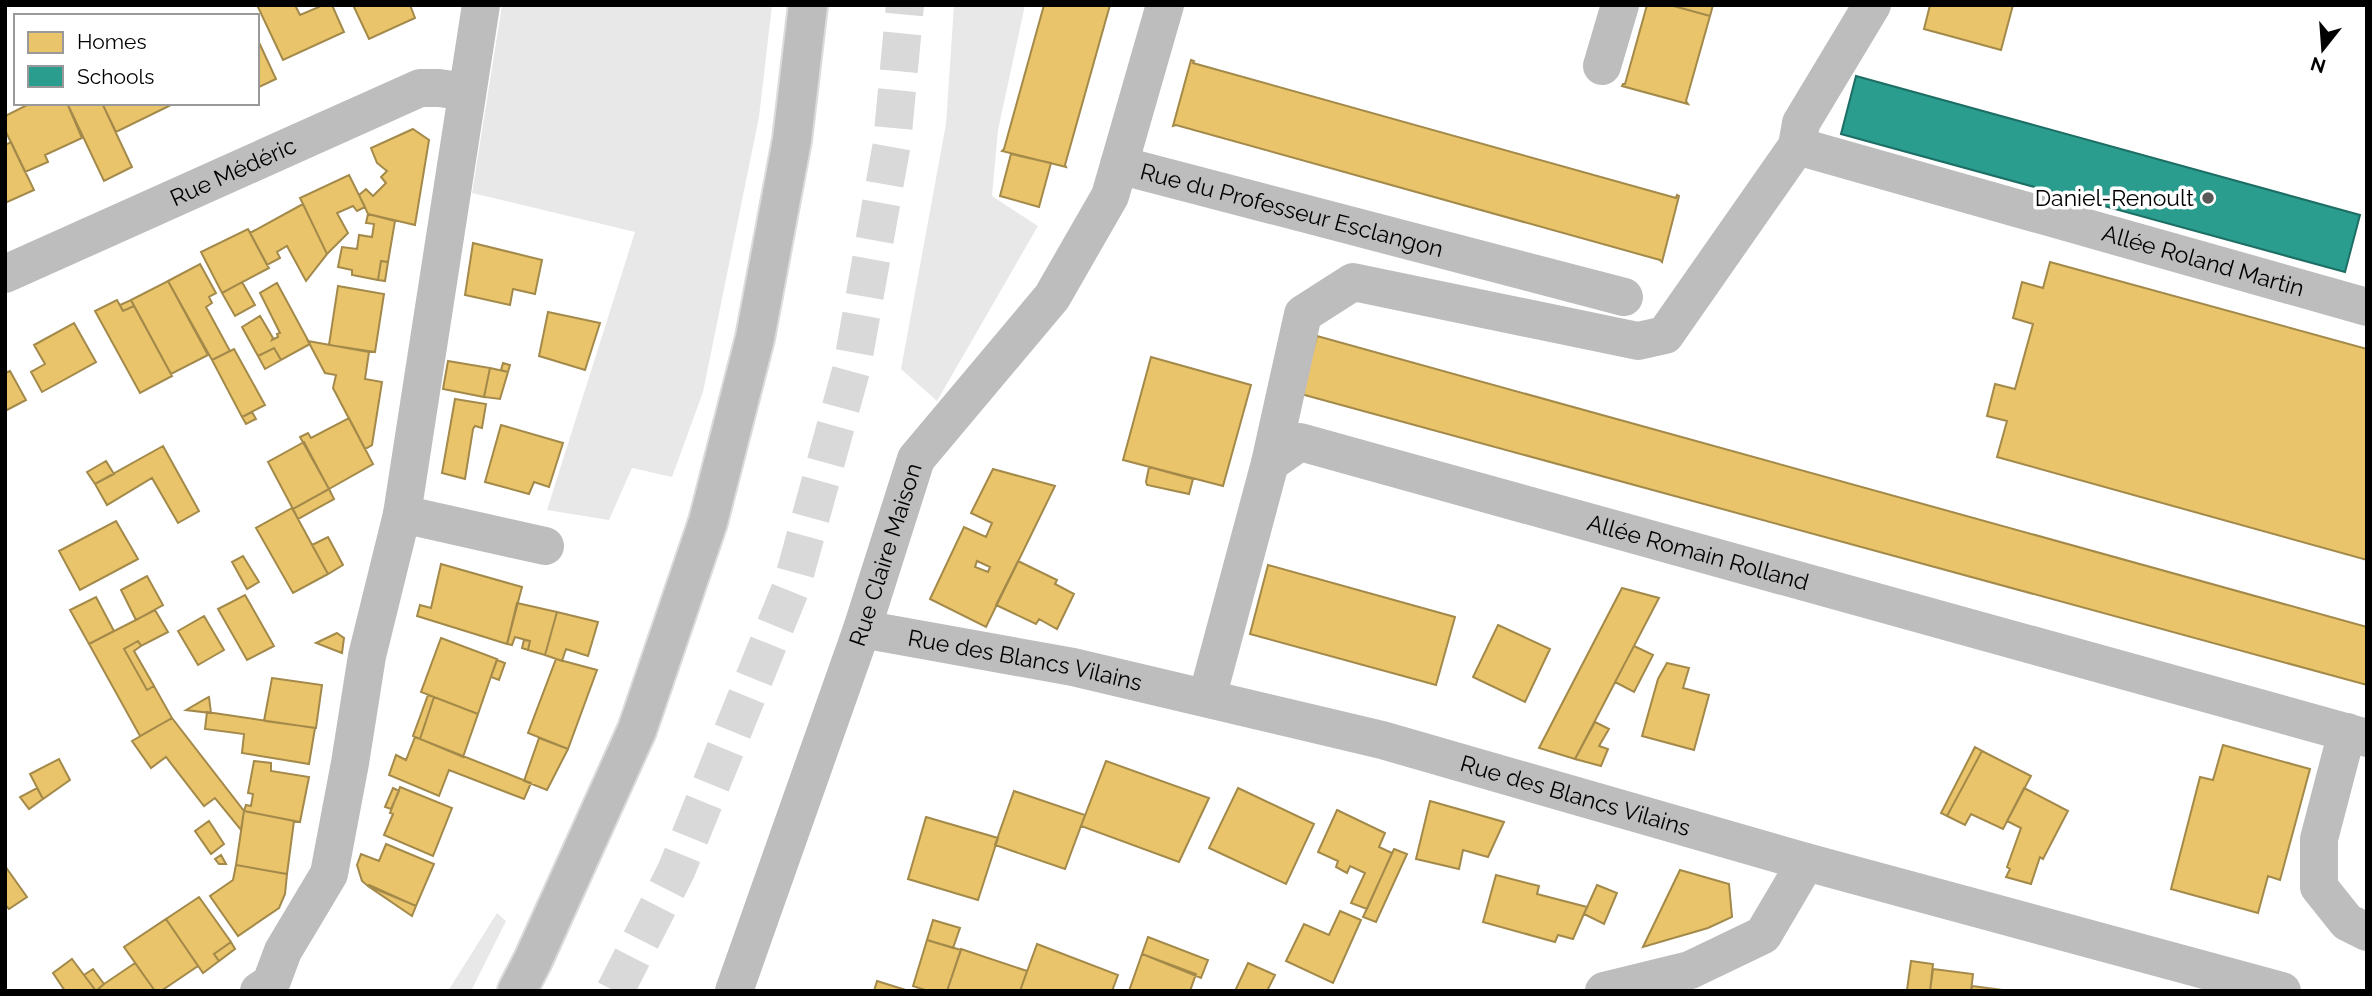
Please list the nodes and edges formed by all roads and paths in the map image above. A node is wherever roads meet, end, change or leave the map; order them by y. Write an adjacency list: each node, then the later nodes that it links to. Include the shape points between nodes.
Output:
1 (481, 5): 7 (main road)
2 (808, 5): 22 (main road, via 792,141 755,338 708,522 637,730)
3 (1165, 5): 9 (main road, Rue du Professeur Esclangon)
4 (1620, 5): 6 (main road)
5 (1872, 5): 8 (main road, via 1801,123)
6 (1602, 66)
7 (467, 92): 10 (main road, Rue Médéric, via 420,88); 14 (main road)
8 (1797, 146): 12 (main road, Allée Roland Martin); 13 (main road, via 1665,335 1638,341 1353,282 1303,314)
9 (1119, 165): 11 (main road, Rue du Professeur Esclangon); 16 (main road, Rue Claire Maison, via 1110,196 1052,297 916,459)
10 (5, 274)
11 (1624, 297)
12 (2367, 307)
13 (1270, 463): 17 (main road); 18 (main road, Allée Romain Rolland, via 1300,442)
14 (401, 514): 15 (main road); 21 (main road, via 367,656 329,874 283,951 271,983)
15 (545, 546)
16 (862, 629): 17 (main road, Rue des Blancs Vilains, via 1073,667); 23 (main road, Rue Claire Maison)
17 (1207, 698): 19 (main road, Rue des Blancs Vilains, via 1382,740)
18 (2357, 735): 20 (main road, via 2319,839 2319,887 2347,922)
19 (1806, 862): 24 (main road, via 1763,935 1690,970); 25 (main road, Rue des Blancs Vilains)
20 (2367, 932)
21 (259, 991)
22 (517, 991)
23 (734, 991)
24 (1604, 991)
25 (2282, 991)

